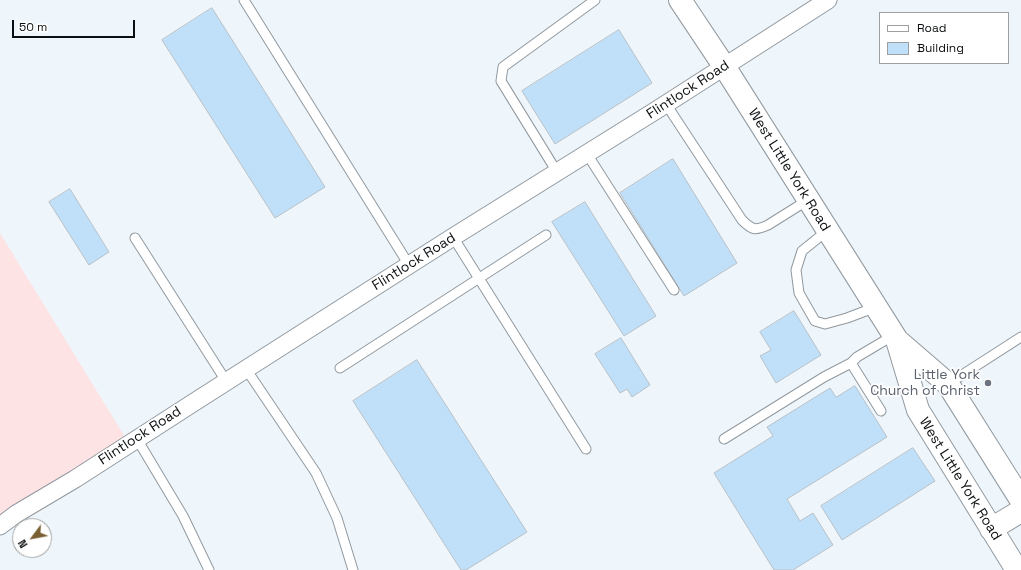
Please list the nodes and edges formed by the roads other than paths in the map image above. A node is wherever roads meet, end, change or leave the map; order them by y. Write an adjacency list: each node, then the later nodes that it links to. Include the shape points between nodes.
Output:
1 (244, 0): 14 (lane)
2 (595, 0): 8 (lane, via 504,67 501,81)
3 (680, 0): 5 (main road, West Little York Road)
4 (828, 0): 5 (street, Flintlock Road)
5 (724, 66): 6 (street, Flintlock Road); 9 (main road, West Little York Road)
6 (666, 104): 7 (street, Flintlock Road); 9 (lane, via 742,220 752,228 756,230 768,226)
7 (586, 154): 8 (street, Flintlock Road); 16 (lane)
8 (557, 172): 12 (street, Flintlock Road)
9 (808, 200): 10 (main road, West Little York Road)
10 (828, 230): 17 (main road, West Little York Road); 17 (lane, via 802,251 796,270 799,293 815,320 826,324)
11 (546, 235): 15 (lane)
12 (453, 237): 14 (street, Flintlock Road); 15 (lane)
13 (135, 238): 23 (lane)
14 (409, 265): 22 (street, Flintlock Road)
15 (479, 278): 21 (lane); 28 (lane)
16 (674, 290)
17 (876, 307): 18 (main road, West Little York Road)
18 (895, 338): 20 (lane); 24 (main road, West Little York Road); 32 (main road, West Little York Road, via 918,410)
19 (1021, 338): 24 (lane)
20 (850, 362): 25 (lane); 27 (lane)
21 (340, 368)
22 (246, 369): 23 (street, Flintlock Road); 34 (lane, via 316,473 337,518)
23 (226, 381): 26 (street, Flintlock Road)
24 (948, 384): 29 (main road, West Little York Road)
25 (881, 411)
26 (137, 439): 31 (street, Flintlock Road); 33 (lane, via 182,516)
27 (724, 439)
28 (586, 449)
29 (1021, 500)
30 (1021, 511): 32 (main road)
31 (0, 526)
32 (991, 529): 35 (main road, West Little York Road)
33 (209, 570)
34 (353, 570)
35 (1017, 570)

